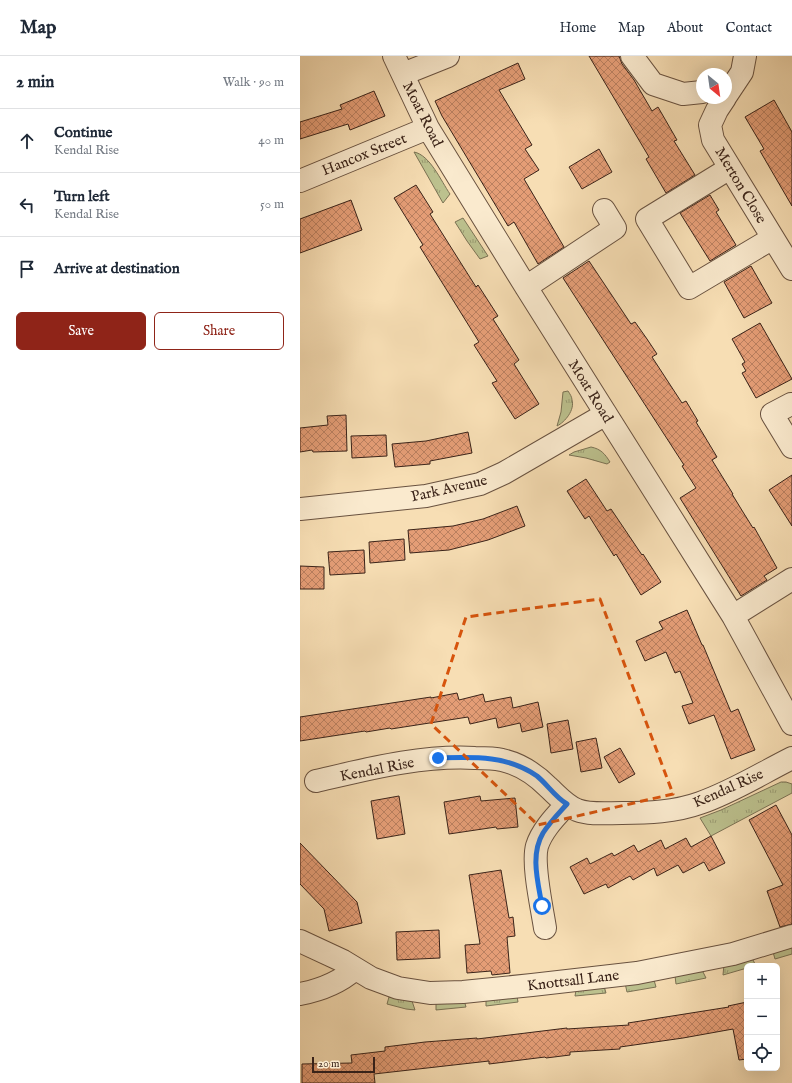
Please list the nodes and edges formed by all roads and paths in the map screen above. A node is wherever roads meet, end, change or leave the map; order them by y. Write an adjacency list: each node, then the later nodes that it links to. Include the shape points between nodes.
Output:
1 (448, 56): 4 (street)
2 (632, 56): 6 (street, via 653,84 683,94)
3 (745, 56): 5 (street, Merton Close, via 742,72)
4 (399, 65): 8 (street, Moat Road)
5 (732, 86)
6 (696, 93)
7 (721, 104): 9 (street, Merton Close, via 710,125 713,140)
8 (428, 128): 10 (street, Hancox Street); 14 (street, Moat Road)
9 (730, 168): 12 (street, Merton Close); 12 (street, via 647,219 689,288)
10 (300, 181)
11 (604, 210): 14 (street, via 615,228)
12 (773, 238): 13 (street, Merton Close)
13 (792, 269)
14 (526, 287): 16 (street, Moat Road)
15 (791, 404): 17 (street, via 772,414)
16 (606, 414): 18 (street, Park Avenue, via 504,473 480,484 426,496); 20 (street, Moat Road)
17 (792, 447)
18 (300, 508)
19 (792, 578): 20 (street)
20 (733, 616): 21 (street, Moat Road)
21 (792, 724)
22 (792, 758): 24 (street, Kendal Rise, via 719,796 681,808 636,813 594,813 577,810)
23 (316, 781): 24 (street, Kendal Rise, via 412,761 459,757 501,760 538,777)
24 (567, 804): 25 (street, via 550,823 538,846 536,857)
25 (544, 928)
26 (792, 936): 28 (street, Knottsall Lane, via 733,954 637,973 463,992 430,993 398,988)
27 (300, 941): 28 (street, Knottsall Lane)
28 (355, 969): 29 (street, via 323,989)
29 (300, 994)

